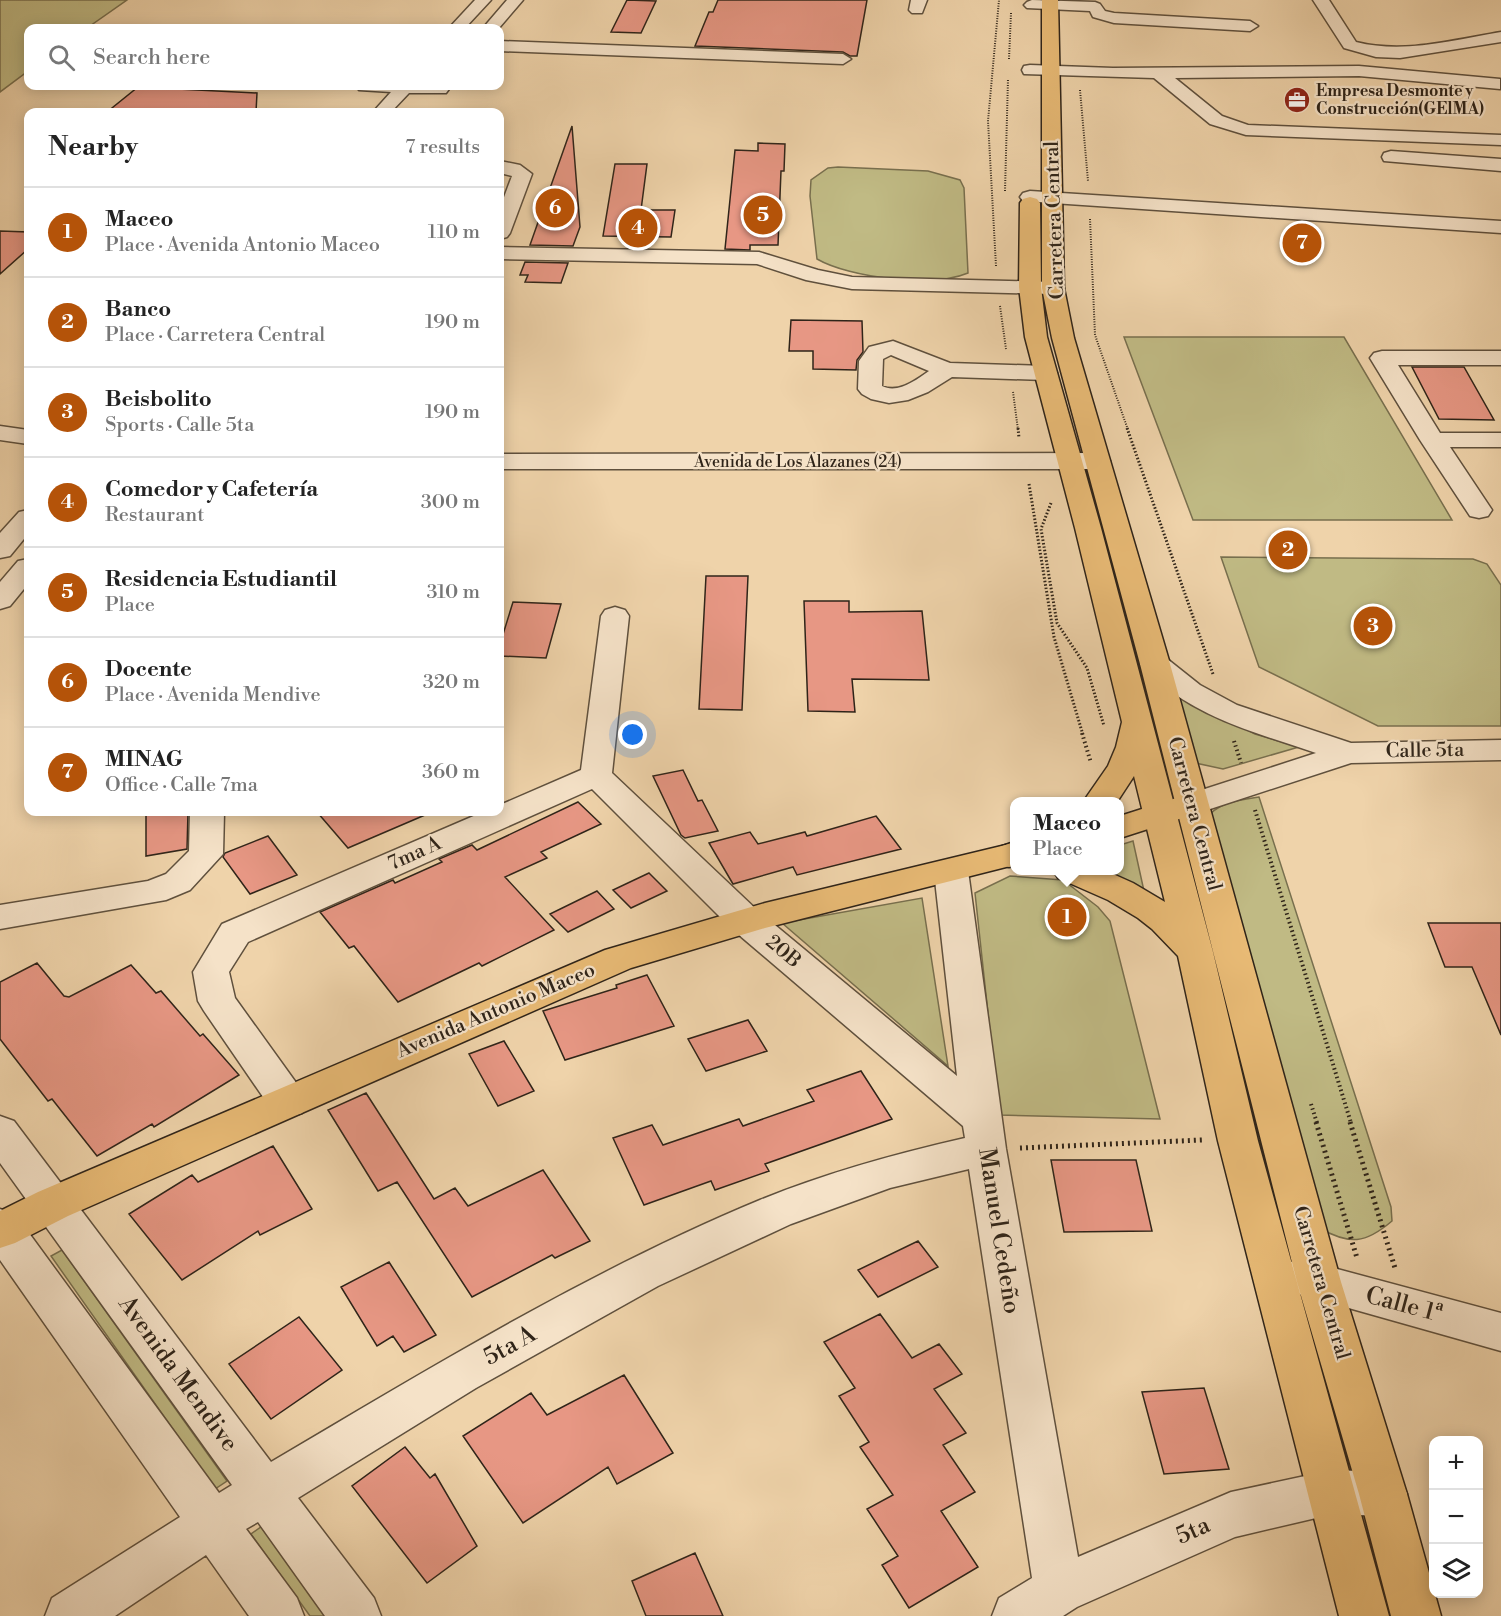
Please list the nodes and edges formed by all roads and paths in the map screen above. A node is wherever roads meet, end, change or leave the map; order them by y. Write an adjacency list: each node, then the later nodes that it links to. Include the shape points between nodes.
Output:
1 (483, 0): 6 (street)
2 (515, 0): 7 (street)
3 (1321, 0): 9 (street, via 1350,45 1376,52 1400,53)
4 (1095, 4): 5 (street); 8 (street, via 1099,14 1114,18)
5 (1039, 7): 12 (main road, Carretera Central)
6 (461, 24)
7 (494, 24)
8 (1250, 26)
9 (1501, 37)
10 (504, 46): 11 (street)
11 (843, 59)
12 (1037, 64): 13 (street); 18 (main road, Carretera Central); 29 (main road, Carretera Central)
13 (1079, 72): 14 (street); 30 (path)
14 (1159, 73): 15 (street, via 1359,71); 21 (street, via 1216,120)
15 (1500, 84)
16 (401, 90): 20 (street)
17 (438, 90): 19 (street)
18 (1030, 94)
19 (426, 105)
20 (386, 108)
21 (1246, 130): 22 (street); 23 (street, via 1277,145)
22 (1501, 140)
23 (1303, 151)
24 (1373, 156): 25 (street)
25 (1501, 165)
26 (504, 168): 31 (street, via 522,174)
27 (1030, 174): 28 (main road, Carretera Central)
28 (1030, 197): 29 (street); 34 (main road, Carretera Central)
29 (1053, 198): 30 (street); 35 (main road, Carretera Central)
30 (1089, 200): 32 (street); 55 (path, via 1095,335)
31 (504, 221)
32 (1501, 227)
33 (504, 253): 34 (street, via 759,258 852,283)
34 (1030, 287): 35 (street); 38 (main road, Carretera Central)
35 (1053, 288): 44 (main road, Carretera Central)
36 (1501, 358): 41 (street, via 1382,358)
37 (947, 370): 38 (street)
38 (1045, 373): 44 (main road, Carretera Central)
39 (0, 433): 40 (street)
40 (24, 436)
41 (1432, 440): 42 (street); 48 (street)
42 (1501, 440)
43 (504, 445): 44 (street, Avenida de Los Alazanes (24))
44 (1080, 451): 47 (street, Avenida de Los Alazanes (24)); 54 (main road, Carretera Central); 56 (main road, Carretera Central, via 1088,528)
45 (0, 453): 46 (street)
46 (24, 456)
47 (504, 462)
48 (1479, 510)
49 (24, 523): 50 (street)
50 (0, 550)
51 (24, 572): 52 (street)
52 (0, 600)
53 (615, 616): 59 (street)
54 (1155, 664): 55 (street, via 1189,691); 62 (main road, Carretera Central)
55 (1226, 712): 58 (street); 60 (path)
56 (1136, 722): 61 (main road, via 1134,746 1119,776); 62 (main road, Carretera Central)
57 (1501, 750): 58 (street, Calle 5ta)
58 (1349, 753): 60 (street)
59 (596, 775): 63 (street, 7ma A); 71 (street, 20B)
60 (1247, 784): 62 (street); 83 (path)
61 (1102, 797)
62 (1176, 809): 66 (main road); 72 (main road, Carretera Central); 82 (main road, Carretera Central)
63 (504, 815)
64 (207, 816): 70 (street, via 206,854 178,882 154,892)
65 (502, 816): 74 (street, 7ma A, via 235,933 211,972 216,1001)
66 (1124, 825)
67 (1010, 856): 68 (main road, Avenida Antonio Maceo)
68 (951, 871): 71 (main road, Avenida Antonio Maceo); 76 (street, Manuel Cedeño)
69 (1082, 875): 72 (main road, via 1160,914)
70 (0, 918)
71 (745, 920): 74 (main road, Avenida Antonio Maceo, via 618,959); 76 (street, 20B)
72 (1195, 952): 77 (main road, Carretera Central)
73 (1309, 1097): 80 (path)
74 (288, 1102): 78 (main road, Avenida Antonio Maceo)
75 (0, 1132): 78 (street, Avenida Mendive)
76 (983, 1134): 77 (path); 85 (street, 5ta A, via 776,1212 643,1273 460,1374); 89 (street, Manuel Cedeño)
77 (1238, 1141): 81 (main road, Carretera Central)
78 (53, 1204): 79 (main road, Avenida Antonio Maceo); 85 (street, Avenida Mendive)
79 (1, 1229): 88 (street)
80 (1353, 1243)
81 (1273, 1269): 82 (street, Calle 1ª); 86 (main road, Carretera Central)
82 (1319, 1282): 83 (street, Calle 1ª); 87 (main road, Carretera Central)
83 (1407, 1306): 84 (street, Calle 1ª)
84 (1501, 1332)
85 (265, 1492): 88 (street, 5ta A); 92 (street, Avenida Mendive)
86 (1333, 1492): 87 (street, 5ta); 89 (street, 5ta, via 1231,1515); 94 (main road, Carretera Central)
87 (1383, 1494): 95 (main road, Carretera Central)
88 (213, 1523): 90 (street, 5ta A); 91 (street)
89 (1059, 1590): 93 (street, 5ta)
90 (70, 1616)
91 (279, 1616)
92 (356, 1616)
93 (1017, 1616)
94 (1364, 1616)
95 (1416, 1616)

